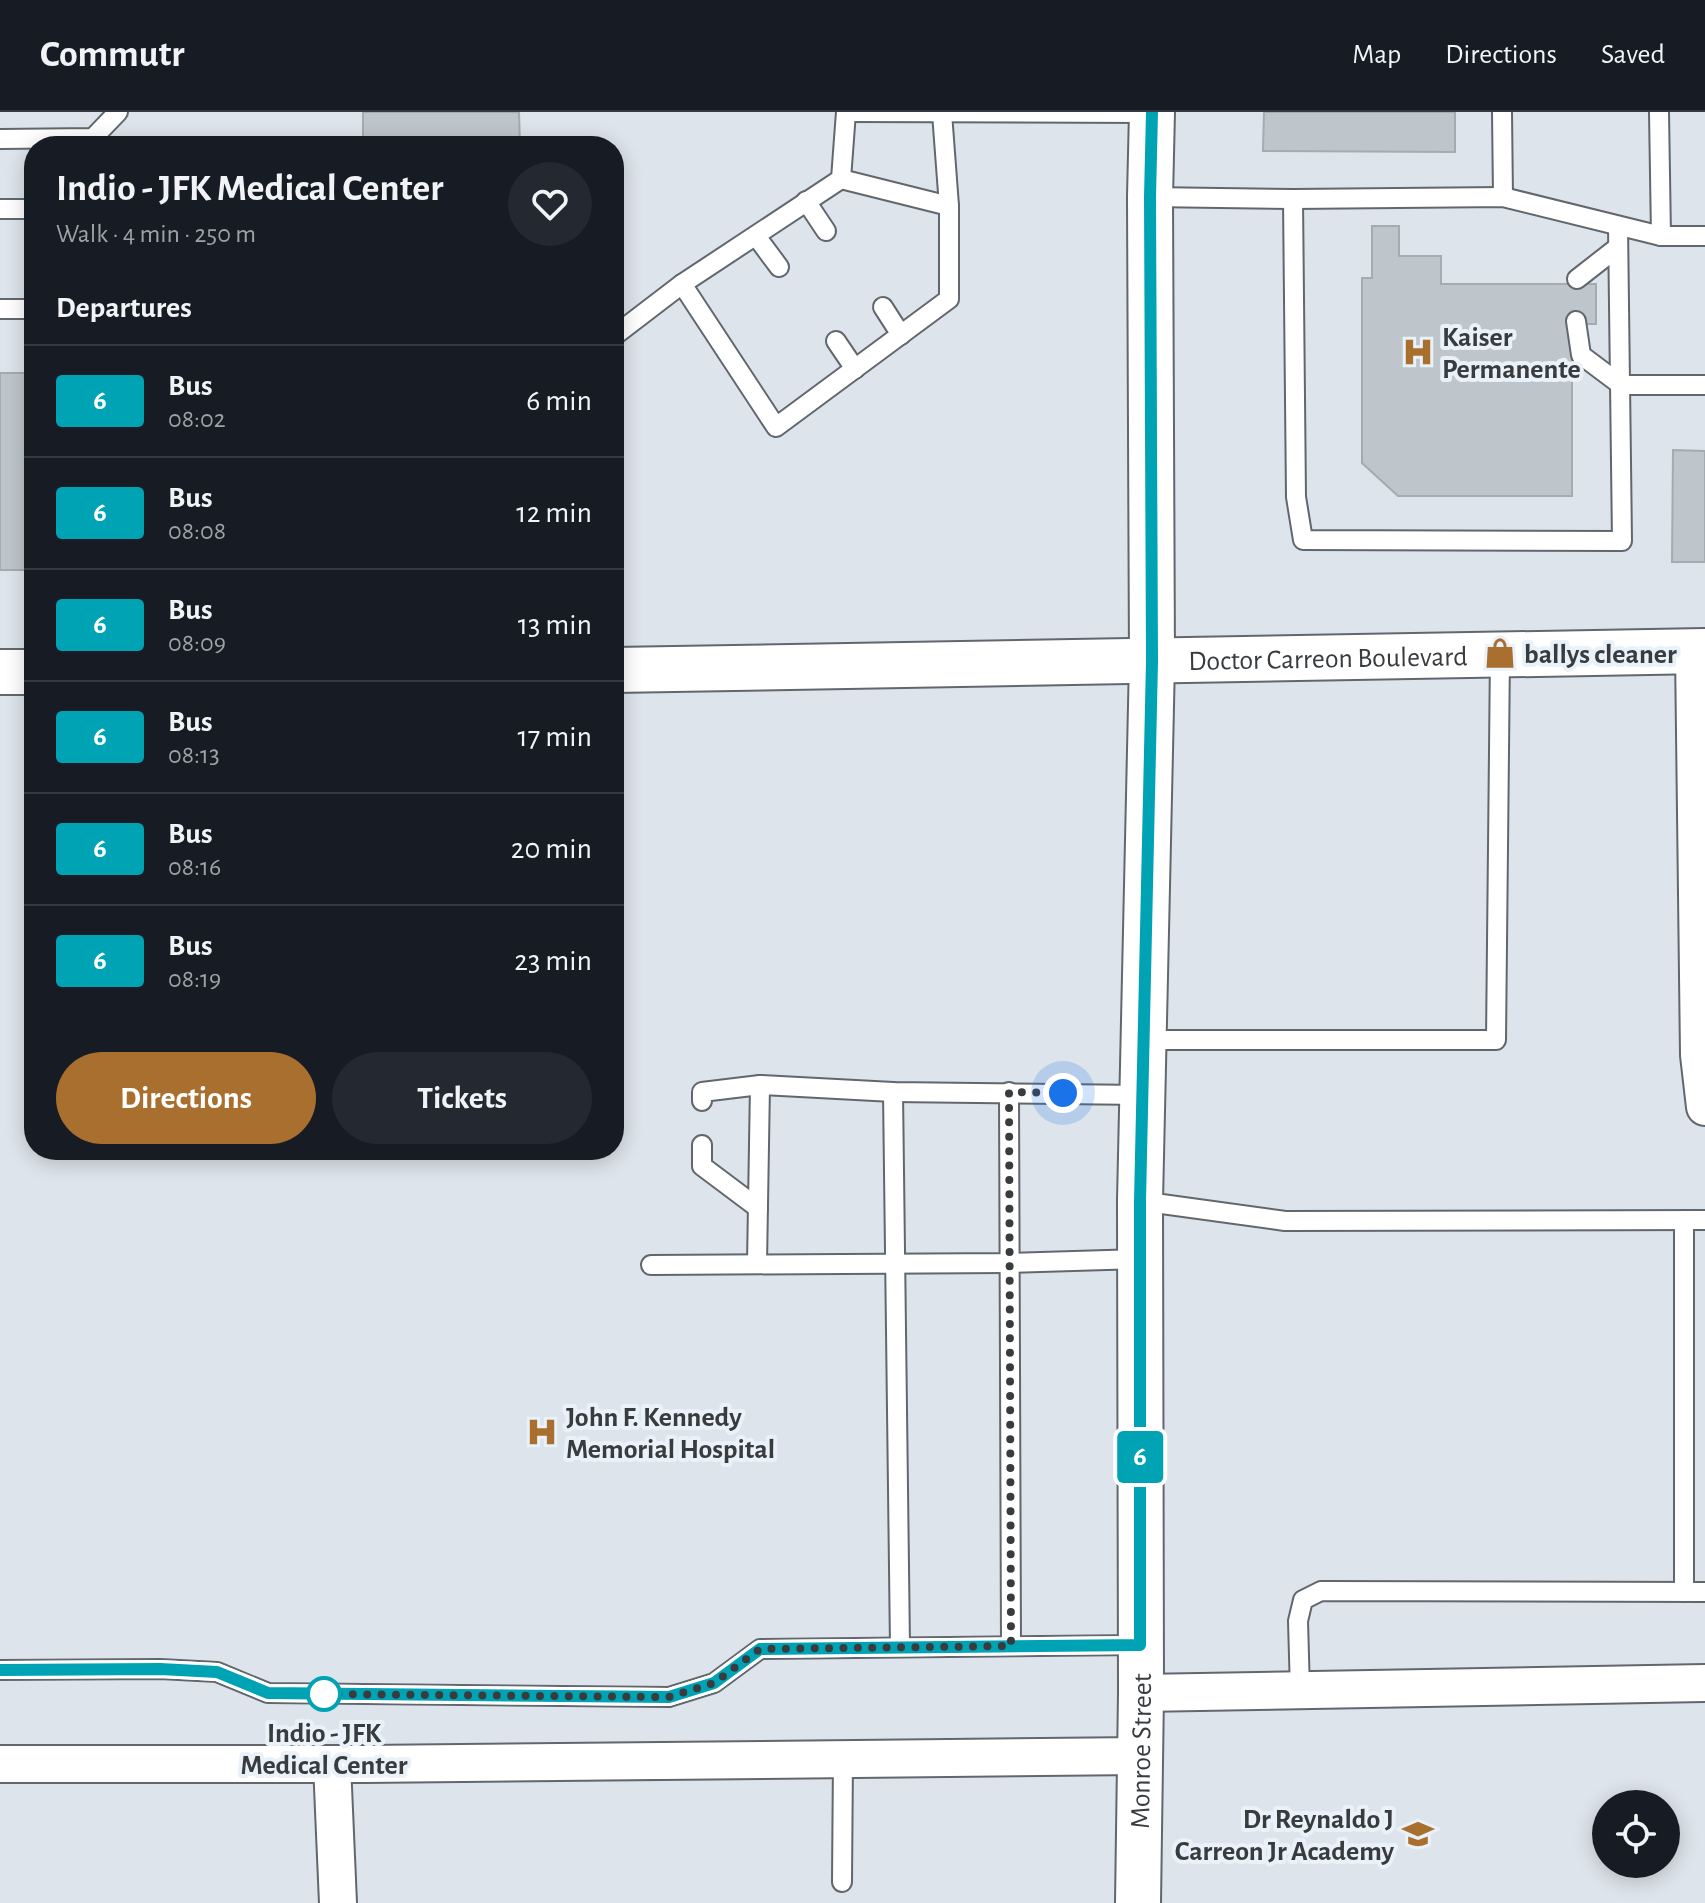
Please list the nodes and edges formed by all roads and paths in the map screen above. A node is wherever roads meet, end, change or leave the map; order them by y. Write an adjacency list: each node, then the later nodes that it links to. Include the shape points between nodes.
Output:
1 (118, 112): 8 (lane)
2 (847, 112): 6 (lane); 11 (lane)
3 (993, 112): 6 (lane); 7 (lane)
4 (1502, 112): 13 (lane)
5 (1659, 112): 22 (lane)
6 (942, 113): 16 (lane)
7 (1152, 113): 12 (main road, Monroe Street)
8 (95, 136)
9 (0, 139): 10 (lane)
10 (24, 139)
11 (841, 179): 15 (lane); 16 (lane)
12 (1150, 197): 14 (lane); 40 (main road, Monroe Street)
13 (1503, 197): 14 (lane); 19 (lane)
14 (1293, 199): 36 (lane, via 1296,497 1303,540 1622,541)
15 (806, 201): 20 (lane); 21 (lane)
16 (949, 206): 33 (lane, via 949,299)
17 (0, 209): 18 (lane)
18 (24, 209)
19 (1618, 226): 22 (lane); 24 (lane)
20 (826, 231)
21 (756, 236): 25 (lane); 27 (lane)
22 (1661, 236): 23 (lane)
23 (1705, 236)
24 (1618, 247): 26 (lane); 36 (lane)
25 (779, 267)
26 (1577, 279)
27 (682, 284): 32 (lane); 35 (lane, via 776,427)
28 (883, 307): 33 (lane)
29 (0, 309): 30 (lane)
30 (24, 309)
31 (1576, 321): 36 (lane, via 1581,355)
32 (624, 328)
33 (901, 335): 35 (lane)
34 (836, 341): 35 (lane)
35 (855, 369)
36 (1621, 385): 37 (lane)
37 (1705, 385)
38 (1699, 651): 39 (main road, Doctor Carreon Boulevard); 50 (street, via 1699,1040)
39 (1500, 653): 40 (main road, Doctor Carreon Boulevard); 44 (lane, via 1496,1040)
40 (1152, 661): 41 (main road, Doctor Carreon Boulevard); 44 (main road, Monroe Street)
41 (624, 670)
42 (0, 672): 43 (main road)
43 (24, 672)
44 (1145, 1040): 48 (main road, Monroe Street)
45 (760, 1085): 46 (lane); 49 (lane, via 702,1092); 53 (lane)
46 (893, 1092): 47 (lane); 59 (lane)
47 (1009, 1092): 48 (lane); 57 (lane)
48 (1143, 1095): 52 (main road, Monroe Street)
49 (702, 1101)
50 (1705, 1107)
51 (702, 1145): 53 (lane, via 702,1166)
52 (1140, 1201): 54 (lane, via 1285,1221); 56 (main road, Monroe Street)
53 (758, 1208): 58 (lane)
54 (1684, 1220): 55 (lane); 61 (lane)
55 (1705, 1220)
56 (1140, 1259): 57 (lane); 63 (main road, Monroe Street)
57 (1008, 1263): 59 (lane); 64 (lane)
58 (757, 1264): 59 (lane); 60 (lane)
59 (895, 1264): 65 (lane)
60 (651, 1265)
61 (1684, 1592): 62 (lane); 68 (lane, via 1321,1591 1303,1600 1298,1621)
62 (1705, 1592)
63 (1140, 1645): 64 (lane); 69 (main road, Monroe Street)
64 (1011, 1646): 65 (lane)
65 (900, 1647): 66 (lane, via 760,1649 714,1683 669,1697 268,1693 217,1672)
66 (0, 1670)
67 (1705, 1683): 68 (street)
68 (1300, 1691): 69 (street)
69 (1141, 1693): 70 (main road, Monroe Street)
70 (1140, 1756): 71 (street); 76 (main road, Monroe Street)
71 (843, 1758): 73 (street); 74 (lane)
72 (0, 1764): 73 (street)
73 (332, 1764): 75 (street)
74 (842, 1882)
75 (338, 1903)
76 (1138, 1903)

